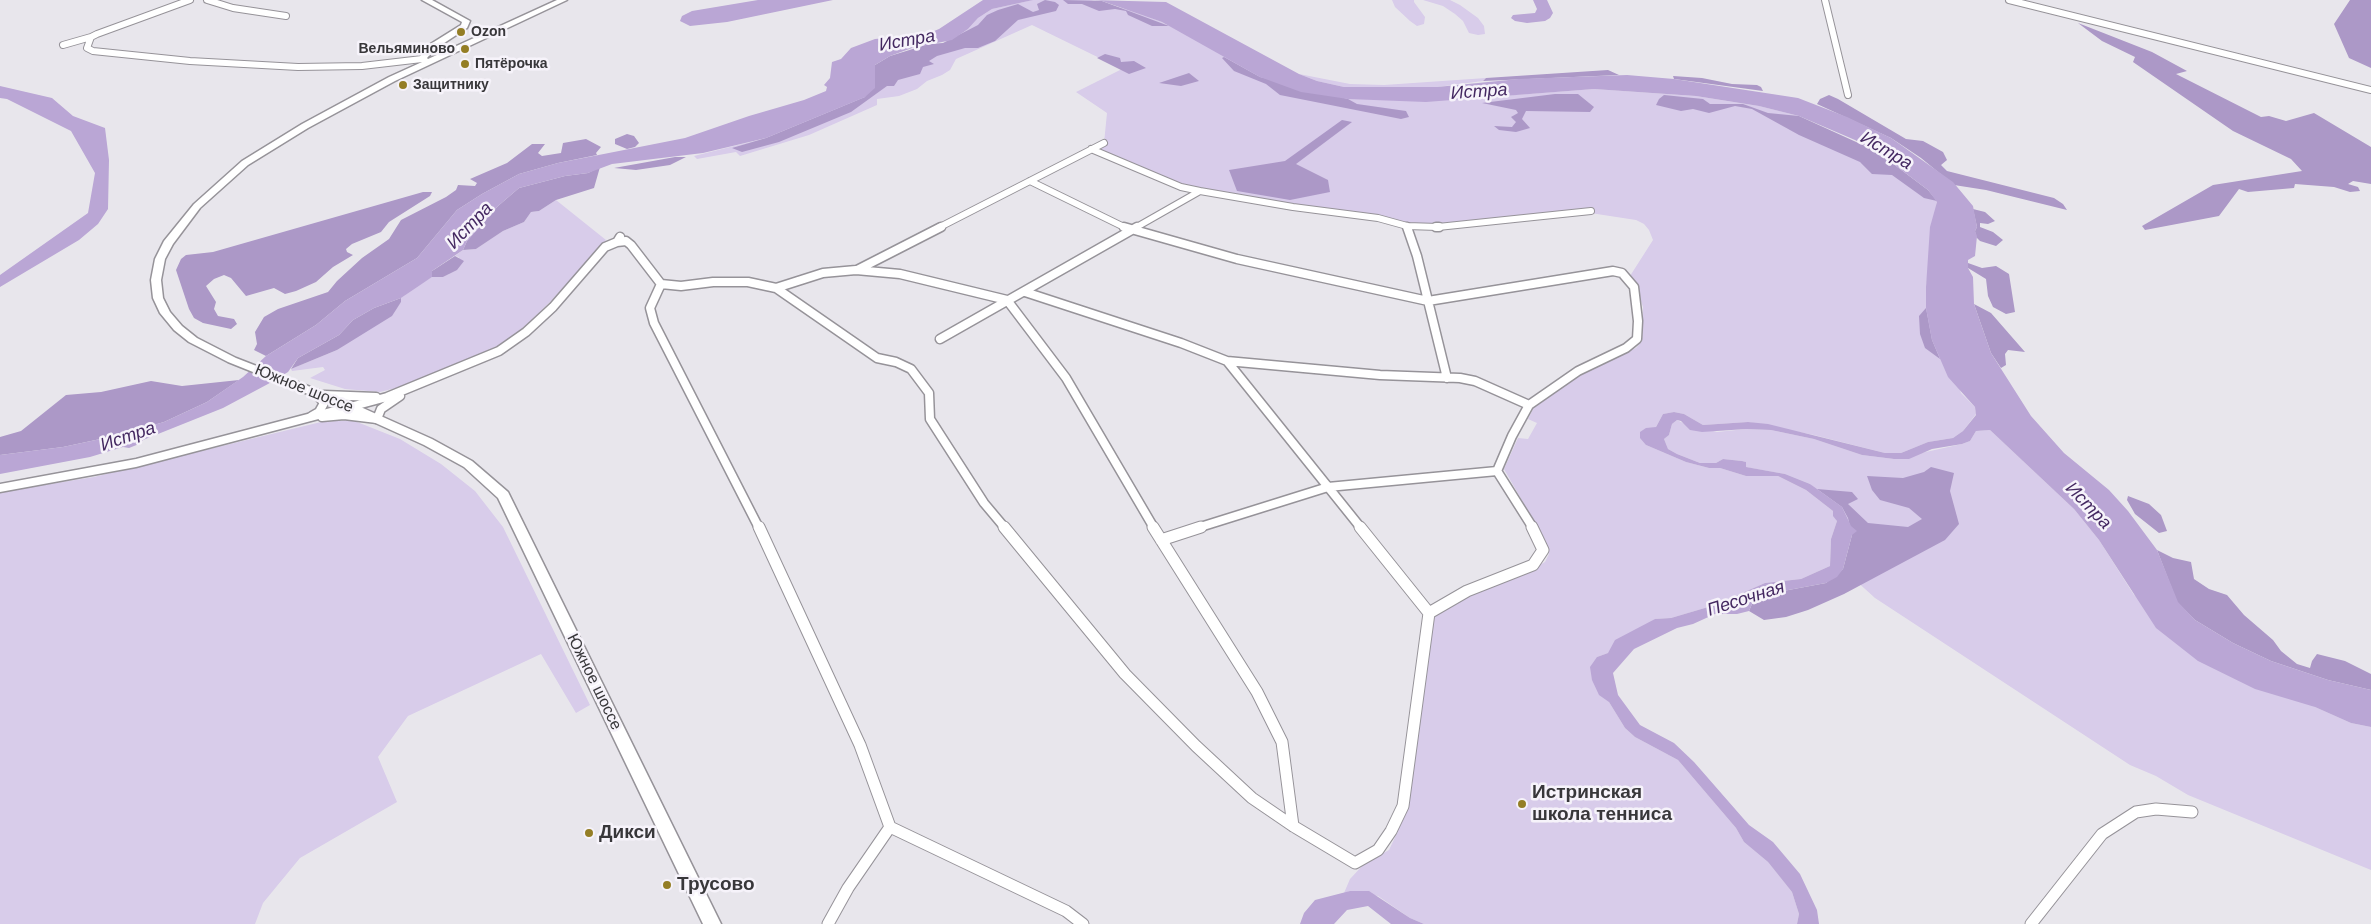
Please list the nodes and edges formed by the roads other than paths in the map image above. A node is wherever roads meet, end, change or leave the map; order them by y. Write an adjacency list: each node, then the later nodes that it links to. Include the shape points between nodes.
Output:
1 (190, 0): 8 (street)
2 (207, 0): 7 (street, via 233,8)
3 (426, 0): 10 (main road, via 466,21 464,26 432,47)
4 (562, 0): 10 (main road, Южное шоссе)
5 (1825, 0): 12 (street)
6 (2009, 0): 11 (street)
7 (286, 16)
8 (91, 37): 9 (street); 10 (street, via 87,48 93,52 190,61 338,67)
9 (63, 45)
10 (425, 60): 30 (main road, Южное шоссе, via 245,162 197,206 168,243 160,260 156,280 158,298 178,328 193,340 232,360)
11 (2371, 90)
12 (1848, 95)
13 (1104, 143): 14 (street)
14 (1090, 150): 15 (street); 16 (street, via 1181,187)
15 (1030, 181): 19 (street); 20 (street)
16 (1200, 191): 18 (street, via 1378,218); 19 (street)
17 (1591, 211): 18 (street, via 1438,227)
18 (1407, 226): 25 (street)
19 (1130, 230): 23 (street); 25 (street, via 1237,259)
20 (856, 270): 22 (street, via 823,273); 24 (street, via 900,274)
21 (662, 284): 22 (street, via 748,282); 29 (street, via 631,244 619,239 605,247 553,307 526,332 499,350); 42 (street, via 650,308 654,323 777,563 860,745)
22 (776, 288): 41 (street, via 877,358 911,369 929,392 930,419 984,503 1125,674 1252,798)
23 (1025, 292): 24 (street); 27 (street)
24 (1007, 300): 26 (street); 38 (street, via 1066,378)
25 (1428, 301): 28 (street); 31 (street, via 1613,271 1629,279 1634,287 1637,339 1626,348 1578,371)
26 (940, 339)
27 (1227, 361): 28 (street); 37 (street)
28 (1447, 378): 31 (street, via 1475,381)
29 (416, 386): 30 (street, via 376,397); 32 (street); 34 (street, via 381,409)
30 (316, 393): 32 (main road, Южное шоссе); 33 (street, via 324,403 323,407)
31 (1529, 405): 35 (street)
32 (350, 407): 33 (main road); 34 (main road, Южное шоссе)
33 (309, 418): 34 (street, via 344,415); 36 (main road, via 110,469)
34 (377, 419): 43 (main road, Южное шоссе, via 468,464 503,495)
35 (1498, 471): 37 (street); 39 (street, via 1543,550 1533,564 1467,592)
36 (0, 488)
37 (1328, 488): 38 (street); 39 (street)
38 (1162, 540): 41 (street, via 1257,692 1282,742)
39 (1429, 614): 41 (street, via 1403,806 1392,831 1378,850 1355,864)
40 (2192, 812): 46 (street, via 2156,809 2136,812 2102,834)
41 (1293, 826)
42 (890, 828): 44 (street, via 848,888); 45 (street, via 1066,911)
43 (712, 924)
44 (828, 924)
45 (1083, 924)
46 (2032, 924)

